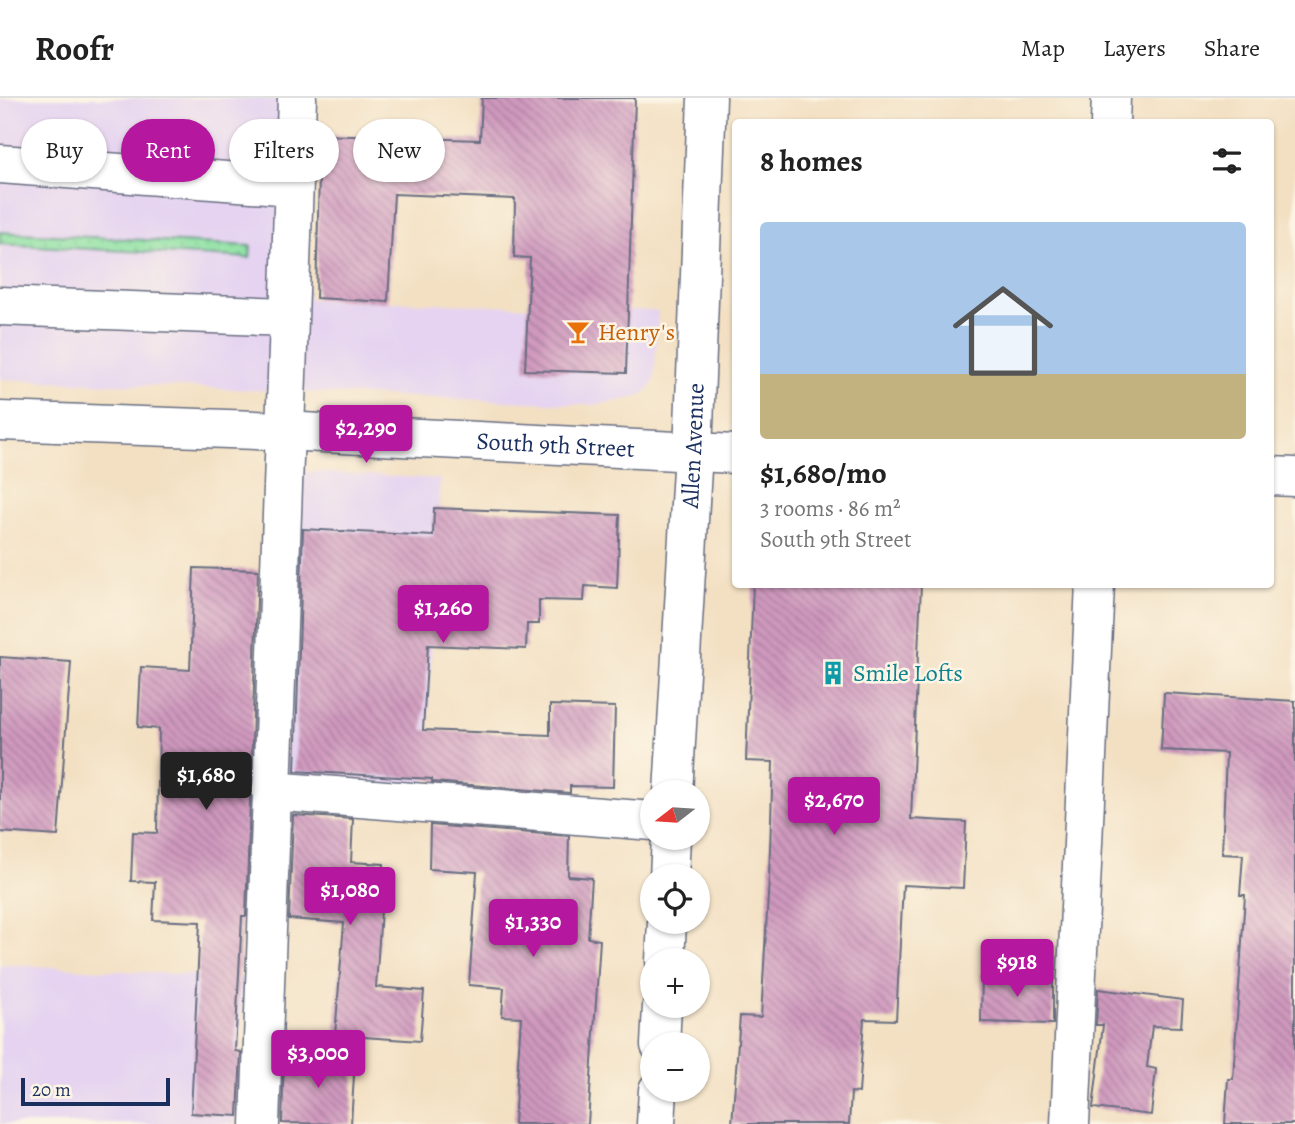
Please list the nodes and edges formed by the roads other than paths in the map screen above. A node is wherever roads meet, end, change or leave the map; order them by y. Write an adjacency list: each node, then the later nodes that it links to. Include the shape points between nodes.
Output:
1 (297, 98): 6 (street)
2 (707, 98): 11 (street, Allen Avenue)
3 (1111, 98): 4 (street)
4 (1110, 119)
5 (0, 164): 6 (street)
6 (293, 186): 8 (street)
7 (0, 306): 8 (street)
8 (288, 317): 10 (street)
9 (0, 421): 10 (street, South 9th Street)
10 (283, 431): 11 (street, South 9th Street); 17 (street)
11 (694, 452): 12 (street, South 9th Street); 16 (street, Allen Avenue)
12 (732, 454)
13 (1274, 476): 14 (street)
14 (1295, 477)
15 (1095, 588): 22 (street)
16 (675, 780)
17 (271, 791): 18 (street); 20 (street)
18 (640, 820)
19 (657, 1102): 21 (street)
20 (260, 1124)
21 (656, 1124)
22 (1070, 1124)

